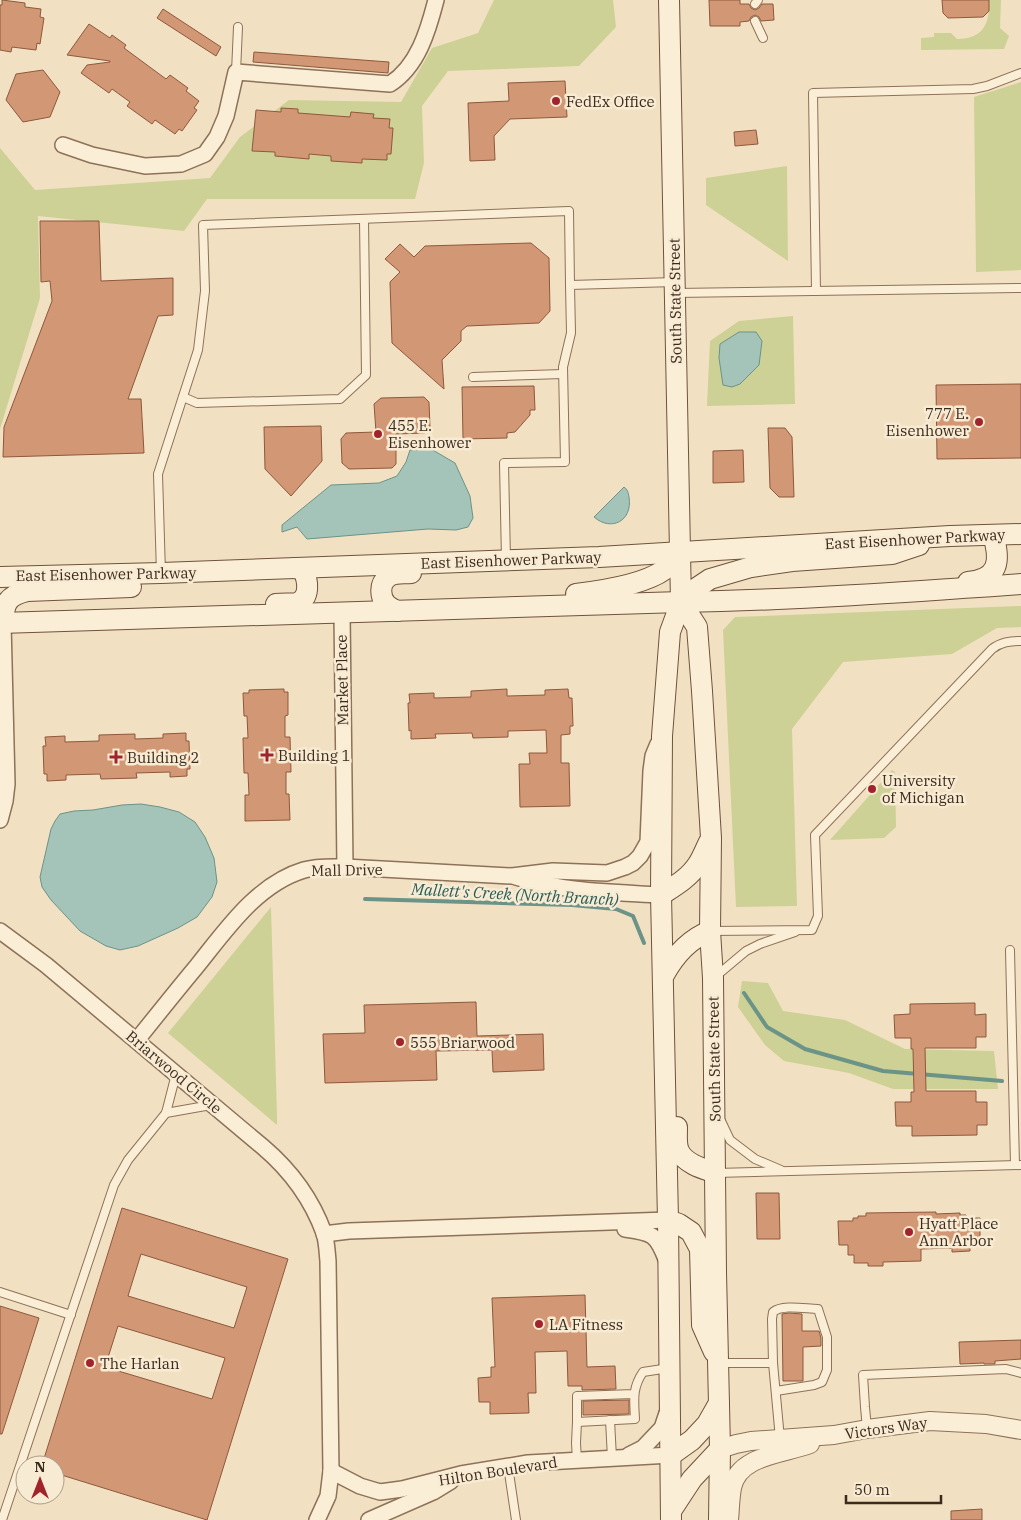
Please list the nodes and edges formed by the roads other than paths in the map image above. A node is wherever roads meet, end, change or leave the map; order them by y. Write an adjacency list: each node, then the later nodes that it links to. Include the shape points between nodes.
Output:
1 (436, 0): 6 (street, via 423,44 401,77 390,84)
2 (669, 0): 11 (main road, South State Street)
3 (755, 21): 5 (lane)
4 (238, 27): 6 (lane)
5 (763, 38)
6 (236, 72): 8 (street, via 226,116 217,137 205,154 182,164 145,166)
7 (1021, 73): 13 (lane, via 973,89 813,93)
8 (63, 145)
9 (364, 219): 10 (lane, via 569,211); 16 (lane, via 203,225 204,295 198,350); 16 (lane, via 366,375 340,399 197,403)
10 (570, 285): 11 (lane); 14 (lane, via 571,333)
11 (675, 288): 13 (lane); 20 (main road, South State Street)
12 (1021, 288): 13 (lane)
13 (816, 291)
14 (563, 374): 15 (lane); 22 (lane, via 565,462 504,463)
15 (473, 377)
16 (183, 397): 25 (lane, via 158,474)
17 (1021, 534): 18 (main road, East Eisenhower Parkway)
18 (993, 535): 19 (main road, East Eisenhower Parkway); 28 (main road, via 998,557 996,568 989,576 971,582 799,591)
19 (950, 536): 20 (main road, East Eisenhower Parkway); 29 (main road, via 892,554 751,567 710,579)
20 (680, 552): 21 (main road, East Eisenhower Parkway); 29 (main road, South State Street); 30 (main road, via 663,571 609,589 575,594 472,598)
21 (599, 557): 22 (main road, East Eisenhower Parkway); 31 (main road, via 563,568 396,574 386,578 382,585 386,605)
22 (506, 560): 23 (main road, East Eisenhower Parkway)
23 (295, 568): 24 (main road, East Eisenhower Parkway); 33 (main road, via 303,570 307,584 304,597 297,603 155,609)
24 (246, 570): 25 (main road, East Eisenhower Parkway); 34 (main road, via 199,585 27,591 18,593 5,604)
25 (161, 573): 26 (main road, East Eisenhower Parkway)
26 (0, 577)
27 (1021, 584): 28 (main road)
28 (742, 601): 29 (main road)
29 (681, 602): 30 (main road); 36 (main road, South State Street, via 670,632); 38 (main road, South State Street, via 697,627)
30 (428, 610): 31 (main road)
31 (396, 611): 32 (main road)
32 (342, 613): 33 (main road); 39 (street, Market Place)
33 (121, 619): 34 (main road)
34 (1, 623): 37 (street, via 7,784)
35 (1021, 641): 42 (lane, via 1007,642 992,649 815,835 818,916 812,930)
36 (662, 736): 40 (street, Mall Drive, via 653,756 651,771 648,842 633,863 607,872 553,871); 41 (main road, South State Street)
37 (0, 820)
38 (711, 838): 41 (main road, via 692,872); 44 (main road, South State Street)
39 (345, 867): 40 (street, Mall Drive); 49 (street, Mall Drive, via 303,870 261,893 235,919)
40 (512, 876): 41 (street, Mall Drive, via 567,889)
41 (661, 895): 46 (main road, South State Street)
42 (802, 930): 44 (lane); 47 (lane, via 746,951)
43 (0, 931): 49 (street, Briarwood Circle, via 46,964)
44 (710, 931): 46 (main road, via 682,948); 47 (main road, South State Street)
45 (1010, 950): 54 (lane)
46 (664, 975): 48 (main road, South State Street)
47 (713, 978): 52 (main road, South State Street)
48 (664, 1034): 56 (main road, via 673,1080 679,1151 695,1165); 57 (main road, South State Street)
49 (137, 1040): 50 (street, Briarwood Circle)
50 (176, 1074): 51 (street, Briarwood Circle); 53 (lane)
51 (214, 1104): 53 (lane); 59 (street, Briarwood Circle, via 284,1166 306,1196)
52 (714, 1107): 55 (lane, via 730,1140 755,1159); 56 (main road, South State Street)
53 (166, 1113): 62 (lane, via 128,1160 114,1185)
54 (1018, 1165): 55 (lane)
55 (786, 1172): 56 (lane)
56 (716, 1173): 63 (main road, South State Street)
57 (668, 1220): 58 (street); 60 (main road, South State Street); 63 (main road, via 691,1232 700,1249 702,1325)
58 (586, 1223): 59 (street); 60 (street, via 648,1232 659,1242)
59 (324, 1234): 84 (street, Briarwood Circle, via 328,1261)
60 (668, 1263): 65 (main road, South State Street)
61 (0, 1292): 62 (lane)
62 (71, 1315): 87 (lane)
63 (718, 1363): 64 (lane); 70 (main road, South State Street)
64 (773, 1363): 67 (lane); 67 (lane, via 773,1312 777,1309 818,1309 827,1337 827,1370 822,1382)
65 (669, 1368): 68 (lane, via 643,1372); 69 (main road, South State Street)
66 (1021, 1373): 74 (lane, via 1006,1369 863,1375)
67 (776, 1391): 77 (lane)
68 (634, 1394): 71 (lane, via 635,1419); 72 (lane, via 617,1398 577,1396)
69 (670, 1401): 80 (main road, South State Street); 81 (street, via 662,1428 643,1448)
70 (719, 1403): 73 (main road, South State Street); 80 (main road, via 707,1424)
71 (615, 1418): 72 (lane); 81 (lane)
72 (577, 1422): 82 (lane)
73 (720, 1426): 78 (street, via 734,1436); 79 (main road, South State Street)
74 (868, 1429): 75 (street, Victors Way, via 930,1421 986,1424); 76 (street, Victors Way)
75 (1021, 1430)
76 (834, 1435): 77 (street, Victors Way); 92 (street, via 744,1467 732,1487)
77 (780, 1439): 78 (street, Victors Way)
78 (751, 1441): 79 (street, Victors Way)
79 (720, 1449): 86 (main road, via 692,1479); 91 (main road, South State Street)
80 (671, 1455): 81 (street, Hilton Boulevard); 86 (main road, South State Street)
81 (616, 1458): 82 (street, Hilton Boulevard)
82 (577, 1460): 83 (street, Hilton Boulevard)
83 (508, 1466): 85 (street, Hilton Boulevard); 90 (lane)
84 (332, 1471): 85 (street, Hilton Boulevard, via 360,1486 380,1492); 88 (street, Briarwood Circle, via 328,1496)
85 (461, 1474): 89 (street, via 433,1492)
86 (671, 1515)
87 (2, 1520)
88 (317, 1520)
89 (369, 1520)
90 (516, 1520)
91 (719, 1520)
92 (729, 1520)

